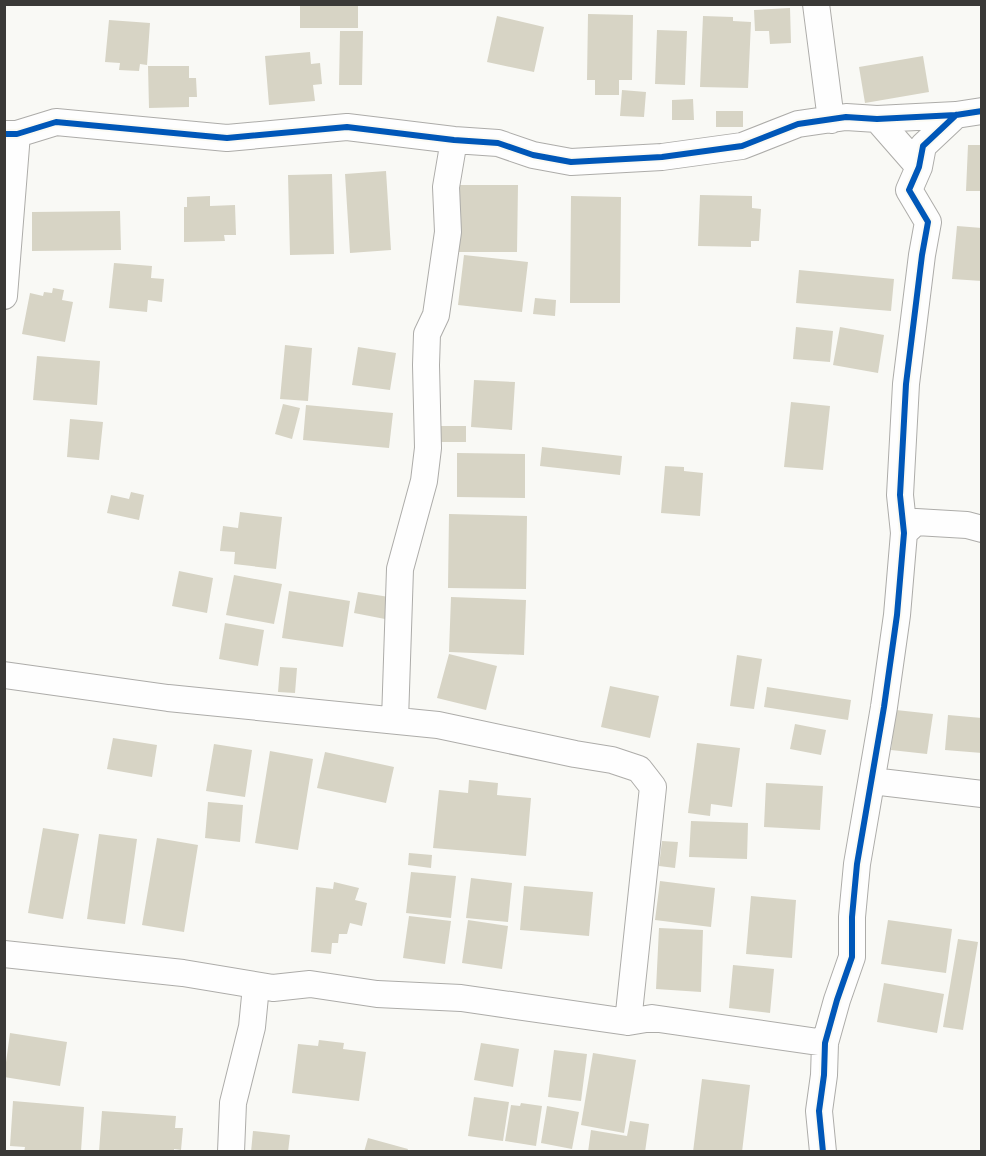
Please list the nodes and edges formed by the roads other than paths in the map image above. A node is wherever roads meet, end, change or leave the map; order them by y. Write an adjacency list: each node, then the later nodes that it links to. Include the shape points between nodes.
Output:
1 (816, 4): 5 (street)
2 (981, 111): 3 (street)
3 (956, 114): 4 (street); 8 (street, via 923,146)
4 (877, 119): 5 (street); 8 (street)
5 (831, 120): 7 (street, via 798,124 742,146 662,157 571,162 498,143)
6 (11, 134): 7 (street, via 56,122 227,138 347,127); 9 (street)
7 (454, 140): 13 (street, via 446,187 448,231 436,315 427,334 428,448 424,481 400,568)
8 (919, 167): 11 (street, via 909,190 928,222 906,384 900,495)
9 (4, 296)
10 (981, 530): 11 (street, via 967,525 916,522)
11 (904, 532): 14 (street, via 897,615)
12 (4, 675): 13 (street, via 168,698)
13 (395, 720): 18 (street, via 612,760 639,769 653,787)
14 (872, 781): 15 (street); 19 (street, via 857,864 852,957)
15 (981, 794)
16 (7, 960): 17 (street, via 183,973)
17 (256, 986): 18 (street, via 310,984 377,994 461,998); 20 (street, via 252,1027 233,1103)
18 (628, 1022): 19 (street, via 652,1018)
19 (825, 1043): 21 (street, via 819,1111)
20 (231, 1152)
21 (824, 1152)

